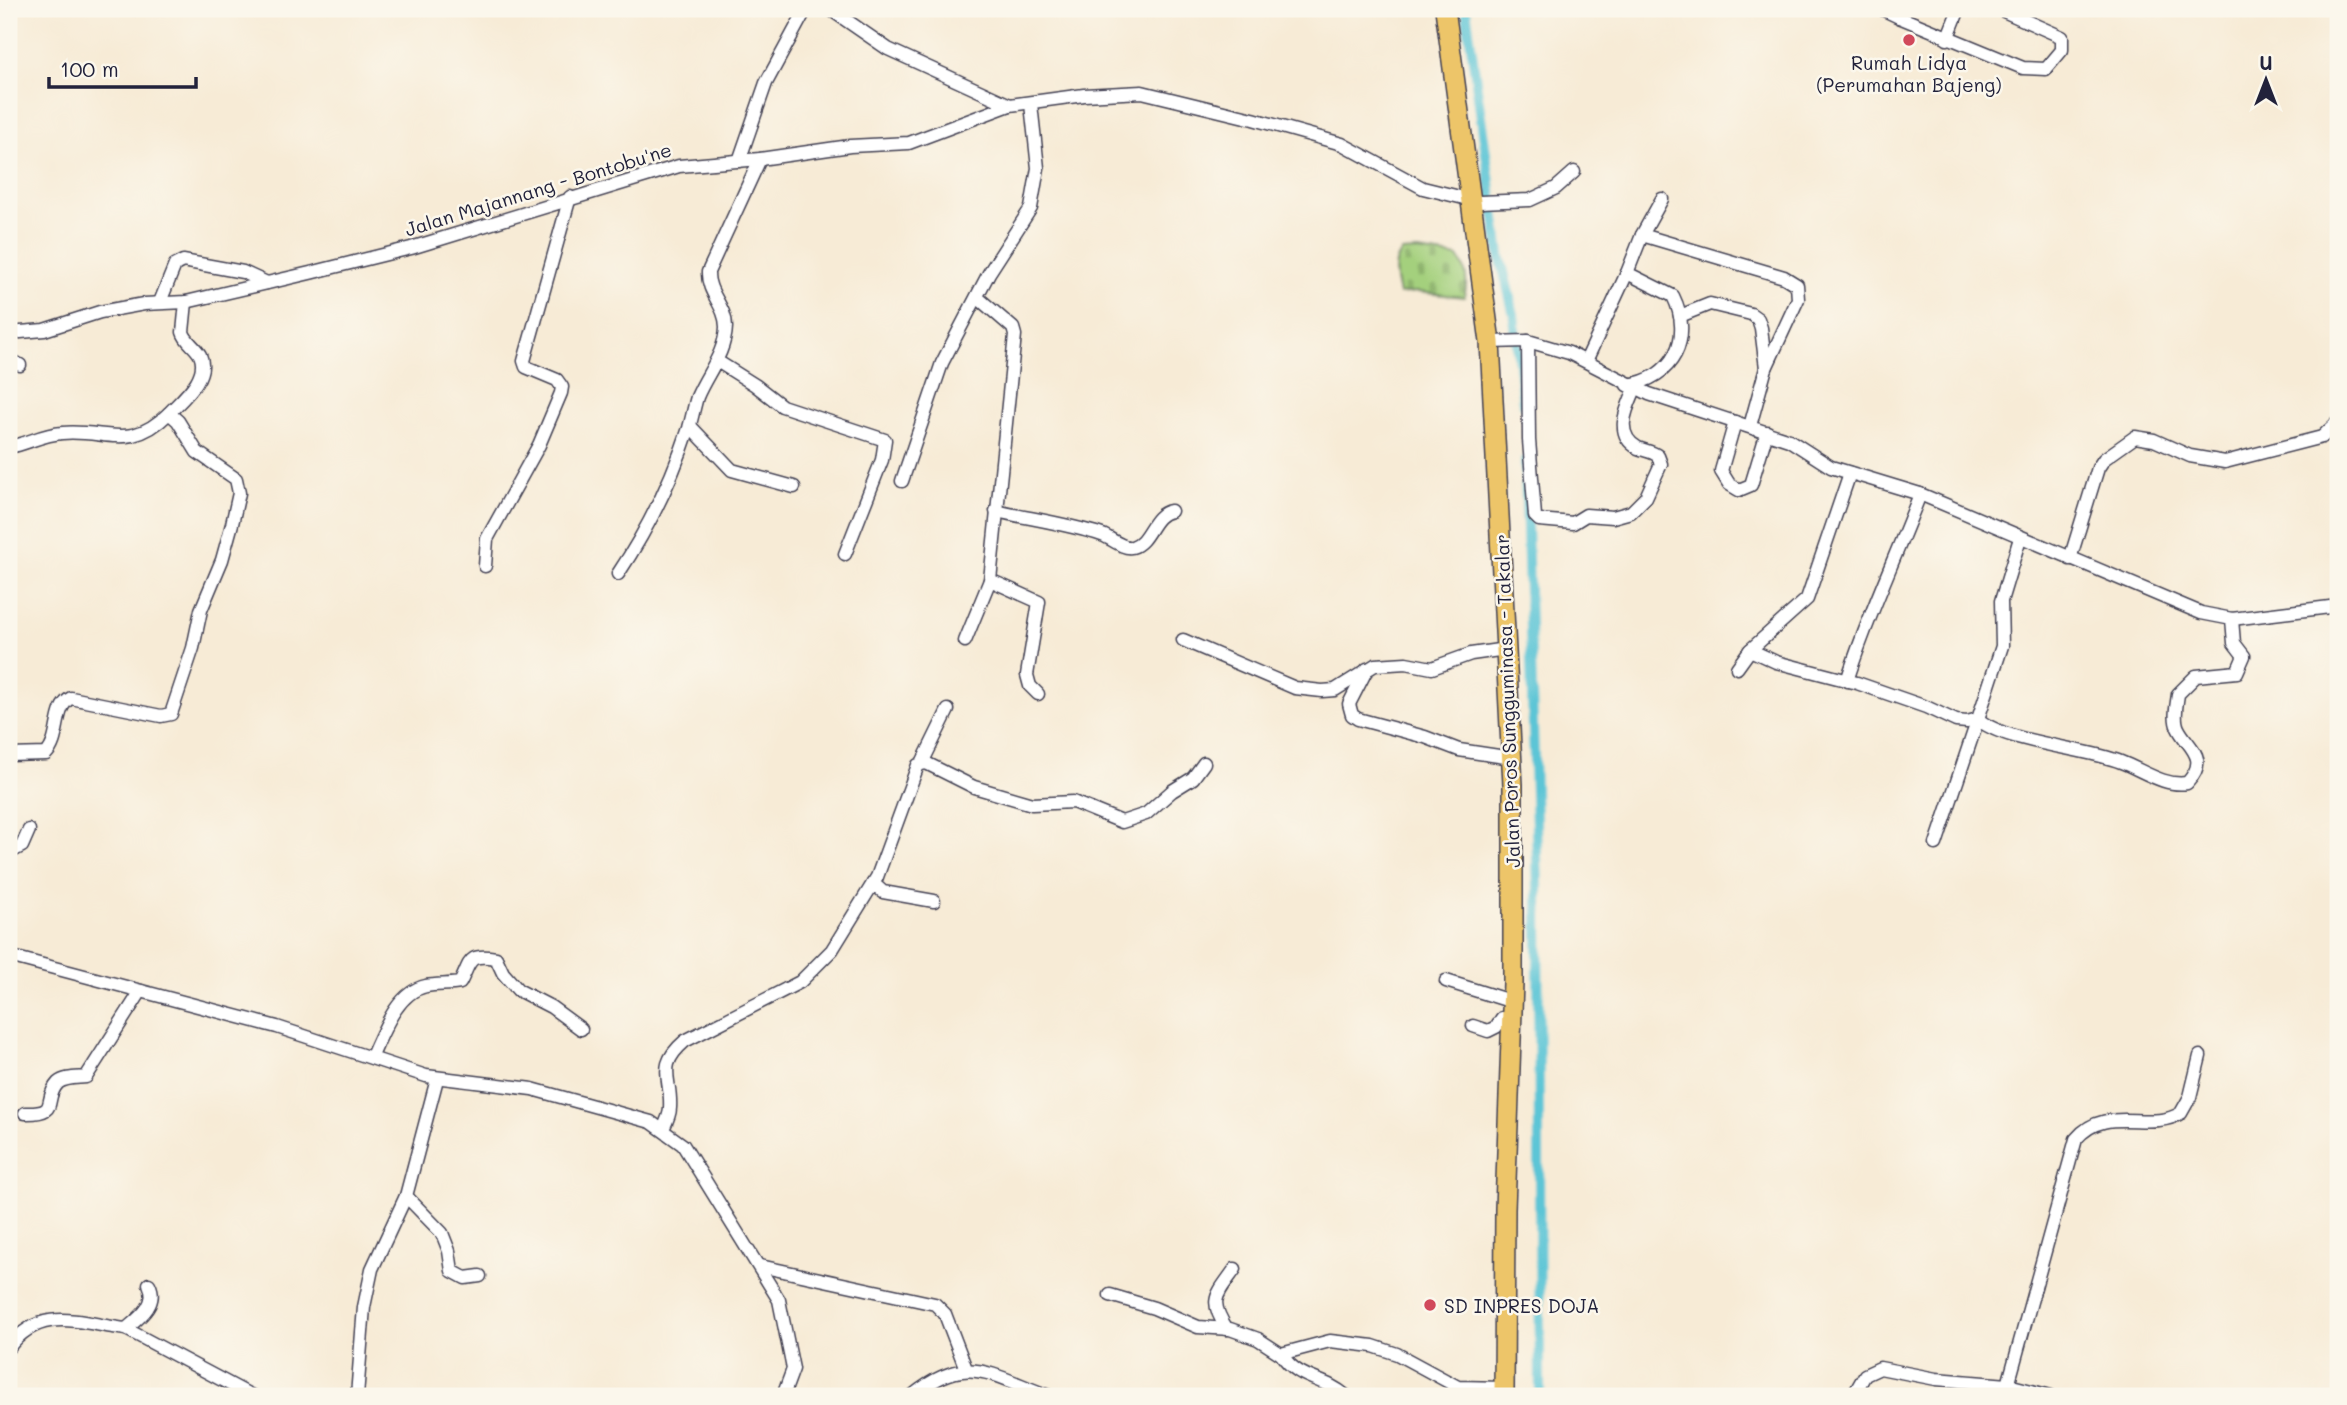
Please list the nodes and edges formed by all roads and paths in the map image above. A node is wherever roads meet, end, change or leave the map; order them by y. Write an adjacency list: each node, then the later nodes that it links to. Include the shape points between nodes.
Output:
1 (806, 9): 12 (street, via 766,83)
2 (830, 9): 10 (street, via 888,49)
3 (1445, 9): 16 (highway, Jalan Poros Sungguminasa - Takalar)
4 (1882, 9): 7 (street)
5 (1959, 9): 8 (street)
6 (1999, 9): 8 (street, via 2062,37 2062,50 2046,69 2022,68)
7 (1901, 13): 8 (street)
8 (1947, 38)
9 (1031, 104): 10 (street, Jalan Majannang - Bontobu'ne); 16 (street, Jalan Majannang - Bontobu'ne, via 1117,92 1167,97 1342,144 1423,188); 20 (street, via 1038,168 1031,208)
10 (1010, 105): 11 (street, Jalan Majannang - Bontobu'ne, via 909,143)
11 (760, 159): 12 (street, Jalan Majannang - Bontobu'ne); 27 (street, via 708,272 709,290 726,326)
12 (739, 161): 14 (street, Jalan Majannang - Bontobu'ne, via 679,166)
13 (1574, 172): 16 (street, Jalan Majannang - Bontobu'ne, via 1530,200)
14 (569, 197): 19 (street, Jalan Majannang - Bontobu'ne, via 411,248); 47 (street, via 524,360 526,367 557,380 561,393 539,445 487,539)
15 (1661, 199): 17 (street)
16 (1475, 201): 25 (highway, Jalan Poros Sungguminasa - Takalar)
17 (1642, 235): 18 (street); 29 (street, via 1784,277 1797,285 1798,299)
18 (1627, 273): 23 (street, via 1669,292); 28 (street)
19 (267, 283): 21 (street, via 243,272 183,261 175,265); 22 (street, Jalan Majannang - Bontobu'ne)
20 (977, 297): 39 (street, via 942,363); 42 (street, via 1015,334)
21 (160, 302): 22 (street, Jalan Majannang - Bontobu'ne); 24 (street, Jalan Majannang - Bontobu'ne, via 100,312 44,330)
22 (186, 302): 31 (street, via 183,332 200,356 202,369)
23 (1680, 316): 29 (street, via 1710,304 1751,314 1761,328); 30 (street, via 1678,348 1670,367)
24 (9, 333)
25 (1495, 341): 26 (street); 54 (highway, Jalan Poros Sungguminasa - Takalar)
26 (1525, 341): 28 (street); 30 (street, via 1529,440 1539,520 1573,523 1586,515 1621,516 1646,497 1661,464 1658,456 1626,437 1623,419)
27 (717, 361): 34 (street, via 698,394); 45 (street, via 782,406 885,440 882,460)
28 (1586, 361): 30 (street)
29 (1766, 368): 35 (street)
30 (1631, 387): 32 (street)
31 (169, 413): 37 (street, via 131,437 62,433); 62 (street, via 197,452 232,475 239,486 222,560 201,610 171,714 161,716 71,698 64,704 53,746 46,754)
32 (1735, 422): 35 (street); 36 (street, via 1721,471 1729,484 1739,489 1751,485)
33 (2338, 422): 46 (street, via 2322,437 2225,462 2190,456 2135,437 2098,468)
34 (690, 426): 40 (street, via 732,470); 48 (street, via 649,521)
35 (1750, 426): 36 (street)
36 (1767, 432): 38 (street)
37 (9, 447)
38 (1850, 474): 41 (street); 55 (street, via 1808,599)
39 (902, 481)
40 (794, 487)
41 (1920, 494): 44 (street); 58 (street, via 1868,616)
42 (996, 510): 43 (street, via 1103,536 1128,547 1144,537 1160,514); 49 (street)
43 (1171, 511)
44 (2020, 538): 46 (street); 61 (street, via 2001,601 2002,646)
45 (845, 554)
46 (2070, 559): 51 (street, via 2201,613)
47 (485, 566)
48 (618, 574)
49 (990, 580): 53 (street); 59 (street, via 1039,602 1027,675)
50 (2338, 606): 51 (street)
51 (2232, 619): 61 (street, via 2232,637 2244,656 2237,672 2196,676 2178,694 2176,722 2194,747 2196,763 2187,783 2171,783 2119,761 2006,733)
52 (1183, 640): 56 (street, via 1310,691 1335,690)
53 (965, 641)
54 (1506, 649): 56 (street, via 1432,667 1406,663); 63 (highway, Jalan Poros Sungguminasa - Takalar)
55 (1750, 650): 57 (street); 58 (street, via 1776,663)
56 (1368, 667): 63 (street, via 1349,704 1358,719 1459,750)
57 (1737, 667)
58 (1847, 681): 61 (street, via 1956,720)
59 (1038, 694)
60 (948, 710): 64 (street)
61 (1978, 719): 67 (street)
62 (9, 755)
63 (1512, 758): 74 (highway, Jalan Poros Sungguminasa - Takalar)
64 (922, 763): 65 (street, via 974,788 1032,804 1073,802 1122,822 1146,814 1193,778); 69 (street, via 915,769)
65 (1204, 763)
66 (29, 830): 68 (street, via 22,846)
67 (1936, 844)
68 (9, 853)
69 (873, 883): 70 (street, via 883,892); 81 (street, via 832,950 800,982 675,1049 666,1069 670,1106)
70 (934, 901)
71 (9, 956): 73 (street)
72 (1446, 981): 74 (street)
73 (141, 991): 77 (street); 80 (street, via 86,1077 65,1079 58,1084 48,1109)
74 (1512, 1010): 75 (street, via 1488,1031); 94 (highway, Jalan Poros Sungguminasa - Takalar, via 1504,1221)
75 (1473, 1026)
76 (581, 1029): 77 (street, via 518,990 496,958 475,957 460,983 424,986 405,1000 393,1013)
77 (372, 1056): 79 (street)
78 (2200, 1056): 93 (street, via 2185,1110 2177,1116 2108,1121 2088,1127 2076,1139)
79 (437, 1079): 81 (street, via 532,1089 643,1119); 82 (street)
80 (25, 1113)
81 (663, 1129): 83 (street, via 683,1145)
82 (406, 1196): 85 (street, via 442,1233 452,1271 465,1278); 96 (street, via 367,1288)
83 (761, 1266): 92 (street, via 935,1304 945,1314); 97 (street, via 779,1300 789,1342 793,1368)
84 (1235, 1269): 89 (street, via 1214,1307)
85 (480, 1276)
86 (149, 1284): 88 (street, via 149,1305)
87 (1110, 1295): 89 (street, via 1198,1327)
88 (126, 1329): 90 (street, via 53,1320 24,1329); 95 (street)
89 (1227, 1329): 91 (street, via 1258,1339)
90 (9, 1347)
91 (1281, 1354): 94 (street, via 1330,1341 1373,1346 1458,1387); 100 (street, via 1298,1373)
92 (966, 1370): 98 (street, via 947,1372); 99 (street)
93 (2008, 1385): 101 (street, via 1936,1379 1880,1368 1865,1375); 102 (street)
94 (1504, 1392)
95 (252, 1396)
96 (357, 1396)
97 (783, 1396)
98 (912, 1396)
99 (1049, 1396)
100 (1346, 1396)
101 (1853, 1396)
102 (2052, 1396)

